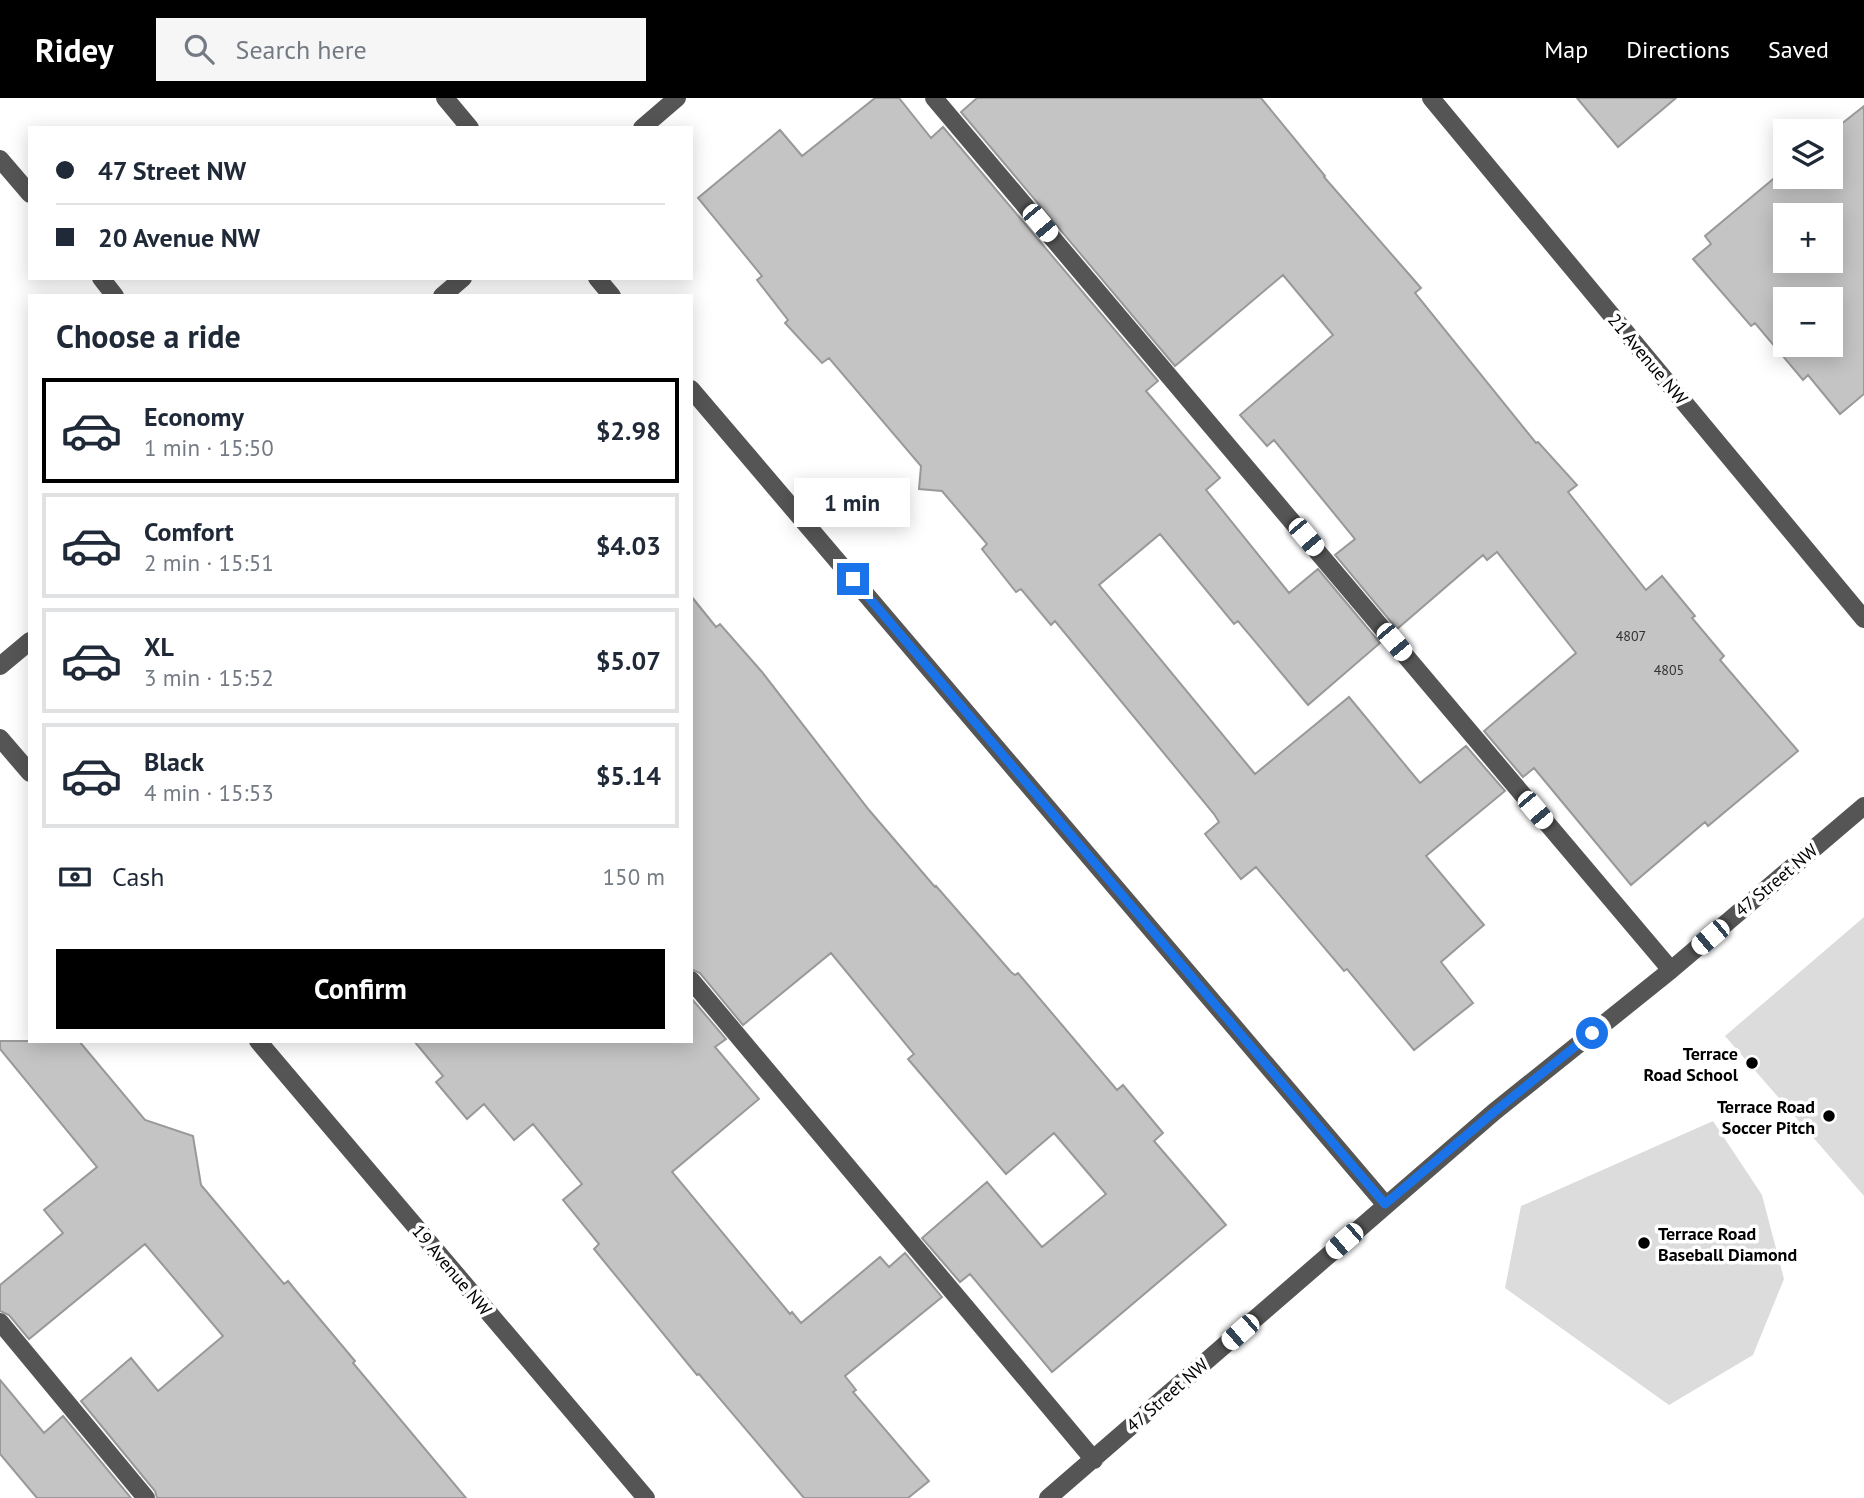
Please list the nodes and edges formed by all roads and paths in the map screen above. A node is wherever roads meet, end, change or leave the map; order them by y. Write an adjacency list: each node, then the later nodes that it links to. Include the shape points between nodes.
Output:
1 (445, 98): 5 (street)
2 (677, 98): 6 (street)
3 (934, 98): 22 (street)
4 (1431, 98): 16 (street, 21 Avenue NW)
5 (468, 126)
6 (644, 126)
7 (0, 159): 8 (street)
8 (28, 192)
9 (103, 280): 12 (street)
10 (461, 280): 13 (street)
11 (599, 280): 14 (street)
12 (114, 294)
13 (444, 294)
14 (610, 294)
15 (693, 391): 25 (street)
16 (1864, 619)
17 (28, 643): 18 (street)
18 (0, 666)
19 (0, 738): 20 (street)
20 (28, 771)
21 (1864, 806): 22 (street, 47 Street NW)
22 (1671, 970): 25 (street, 47 Street NW)
23 (693, 982): 27 (street)
24 (260, 1043): 29 (street, 19 Avenue NW)
25 (1385, 1204): 27 (street, 47 Street NW)
26 (0, 1322): 28 (street)
27 (1094, 1460): 30 (street, 47 Street NW)
28 (146, 1498)
29 (646, 1498)
30 (1048, 1498)

